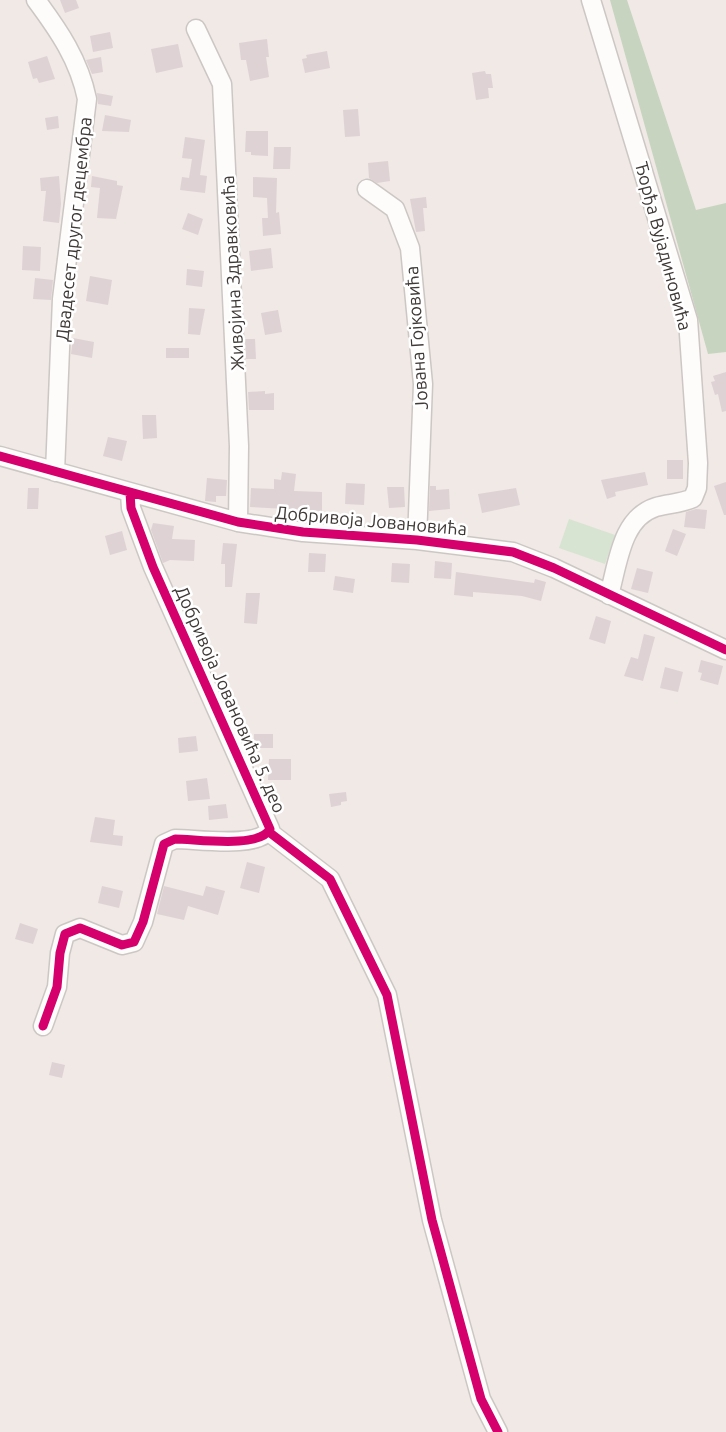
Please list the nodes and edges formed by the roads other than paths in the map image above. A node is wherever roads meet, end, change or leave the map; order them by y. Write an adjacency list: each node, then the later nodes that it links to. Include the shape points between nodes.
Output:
1 (36, 0): 6 (street, Двадесет другог децембра, via 64,36 87,99 62,299)
2 (591, 0): 10 (street, Ђорђа Вујадиновића, via 688,320 698,463 693,498 657,507 635,518 628,529)
3 (196, 29): 8 (street, Живојина Здравковића, via 222,84 239,446)
4 (367, 189): 9 (street, Јована Гојковића, via 394,209 410,248 423,384)
5 (0, 456): 6 (street, Добривоја Јовановића)
6 (55, 472): 7 (street, Добривоја Јовановића)
7 (130, 493): 8 (street, Добривоја Јовановића); 12 (street, Добривоја Јовановића 5. део, via 134,520 153,567 269,822)
8 (238, 522): 9 (street, Добривоја Јовановића, via 303,532)
9 (417, 540): 10 (street, Добривоја Јовановића, via 513,552)
10 (609, 595): 11 (street, Добривоја Јовановића)
11 (726, 650)
12 (269, 832): 13 (street, Добривоја Јовановића 5. део, via 247,841 175,839 164,844 134,942 122,945 80,928 66,934 57,987); 14 (street, via 330,879 387,995 432,1220 481,1399)
13 (43, 1026)
14 (498, 1432)

